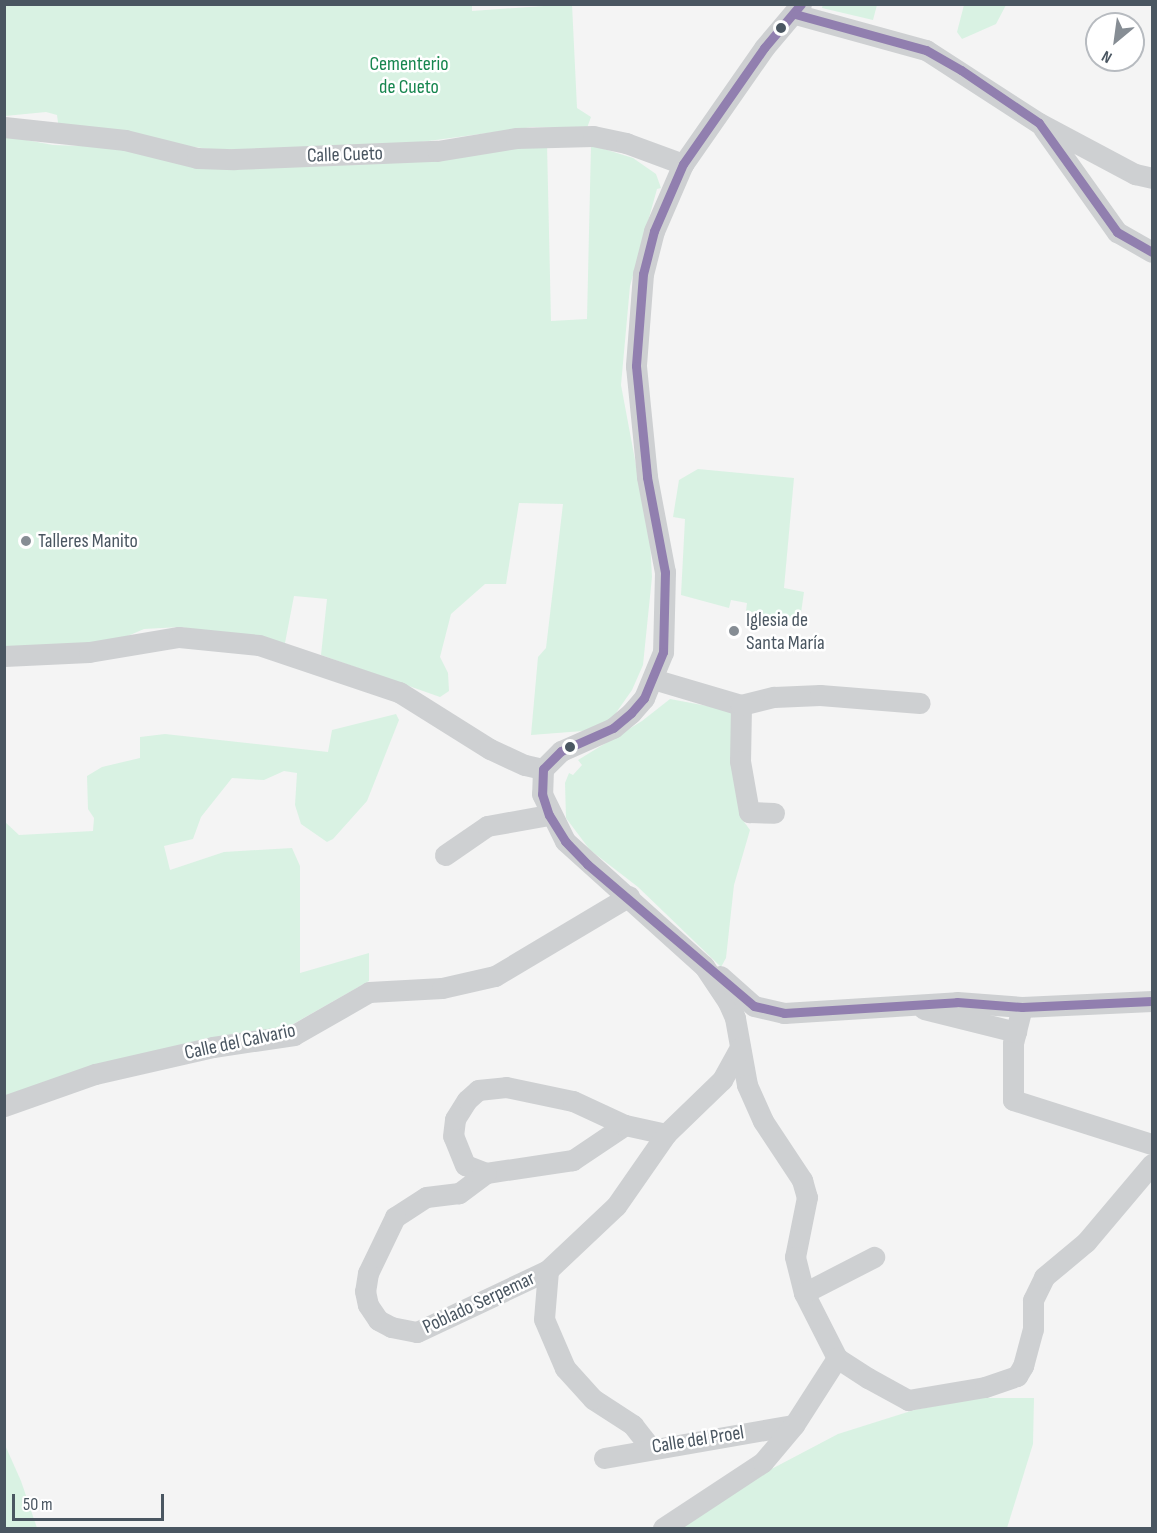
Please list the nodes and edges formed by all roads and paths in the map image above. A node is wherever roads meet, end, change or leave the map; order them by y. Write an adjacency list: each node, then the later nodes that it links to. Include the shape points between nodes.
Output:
1 (798, 9): 2 (street, via 926,50); 4 (street, via 764,48)
2 (1039, 123): 5 (street, via 1135,174); 6 (street, via 1117,232)
3 (4, 127): 4 (street, Calle Cueto, via 125,140 197,159 437,151 516,138 593,136 626,143)
4 (683, 164): 8 (street, via 654,231 638,319 636,366 641,435 665,572 663,652)
5 (1152, 178)
6 (1152, 252)
7 (4, 657): 11 (street, via 89,652 179,637 259,645 399,692 490,749 525,765)
8 (653, 679): 10 (street); 11 (street, via 644,698 613,728 561,751)
9 (920, 703): 10 (street, via 820,695 774,697)
10 (741, 705): 12 (street, via 740,761 749,812)
11 (543, 768): 13 (street, via 542,794)
12 (774, 813)
13 (549, 815): 14 (street, via 487,826); 15 (street, via 565,841 587,864)
14 (445, 855)
15 (629, 896): 16 (street); 22 (street, Calle del Calvario, via 495,976 442,988 369,992 294,1035 213,1047 95,1074)
16 (706, 969): 18 (street, via 727,979 754,1006 784,1013); 21 (street, via 735,1018)
17 (1152, 1001): 19 (street)
18 (906, 1003): 19 (street); 20 (street)
19 (1022, 1007): 20 (street)
20 (1016, 1032): 25 (street, via 1013,1100)
21 (740, 1048): 24 (street, Poblado Serpemar, via 709,1095); 30 (street, via 747,1085 763,1121 802,1180 807,1197 795,1257)
22 (4, 1106)
23 (625, 1125): 24 (street); 27 (street, Poblado Serpemar, via 573,1160); 27 (street, via 573,1101 539,1092 506,1086 478,1090 455,1119 453,1137 465,1165)
24 (666, 1134): 29 (street, Poblado Serpemar, via 616,1206)
25 (1152, 1144)
26 (1152, 1164): 31 (street, via 1086,1242 1044,1277 1033,1300 1033,1329 1017,1376 985,1387 908,1400)
27 (486, 1173): 29 (street, Poblado Serpemar, via 459,1194 426,1197 394,1217 368,1274 364,1291 368,1305 378,1320 417,1332)
28 (874, 1257): 30 (street)
29 (548, 1270): 33 (street, Poblado Serpemar, via 544,1319 565,1368 593,1399 633,1425)
30 (804, 1293): 31 (street)
31 (837, 1359): 32 (street, Calle del Proel)
32 (794, 1425): 33 (street, Calle del Proel); 35 (street, Calle del Proel, via 763,1462)
33 (650, 1447): 34 (street, Calle del Proel)
34 (604, 1458)
35 (663, 1528)

